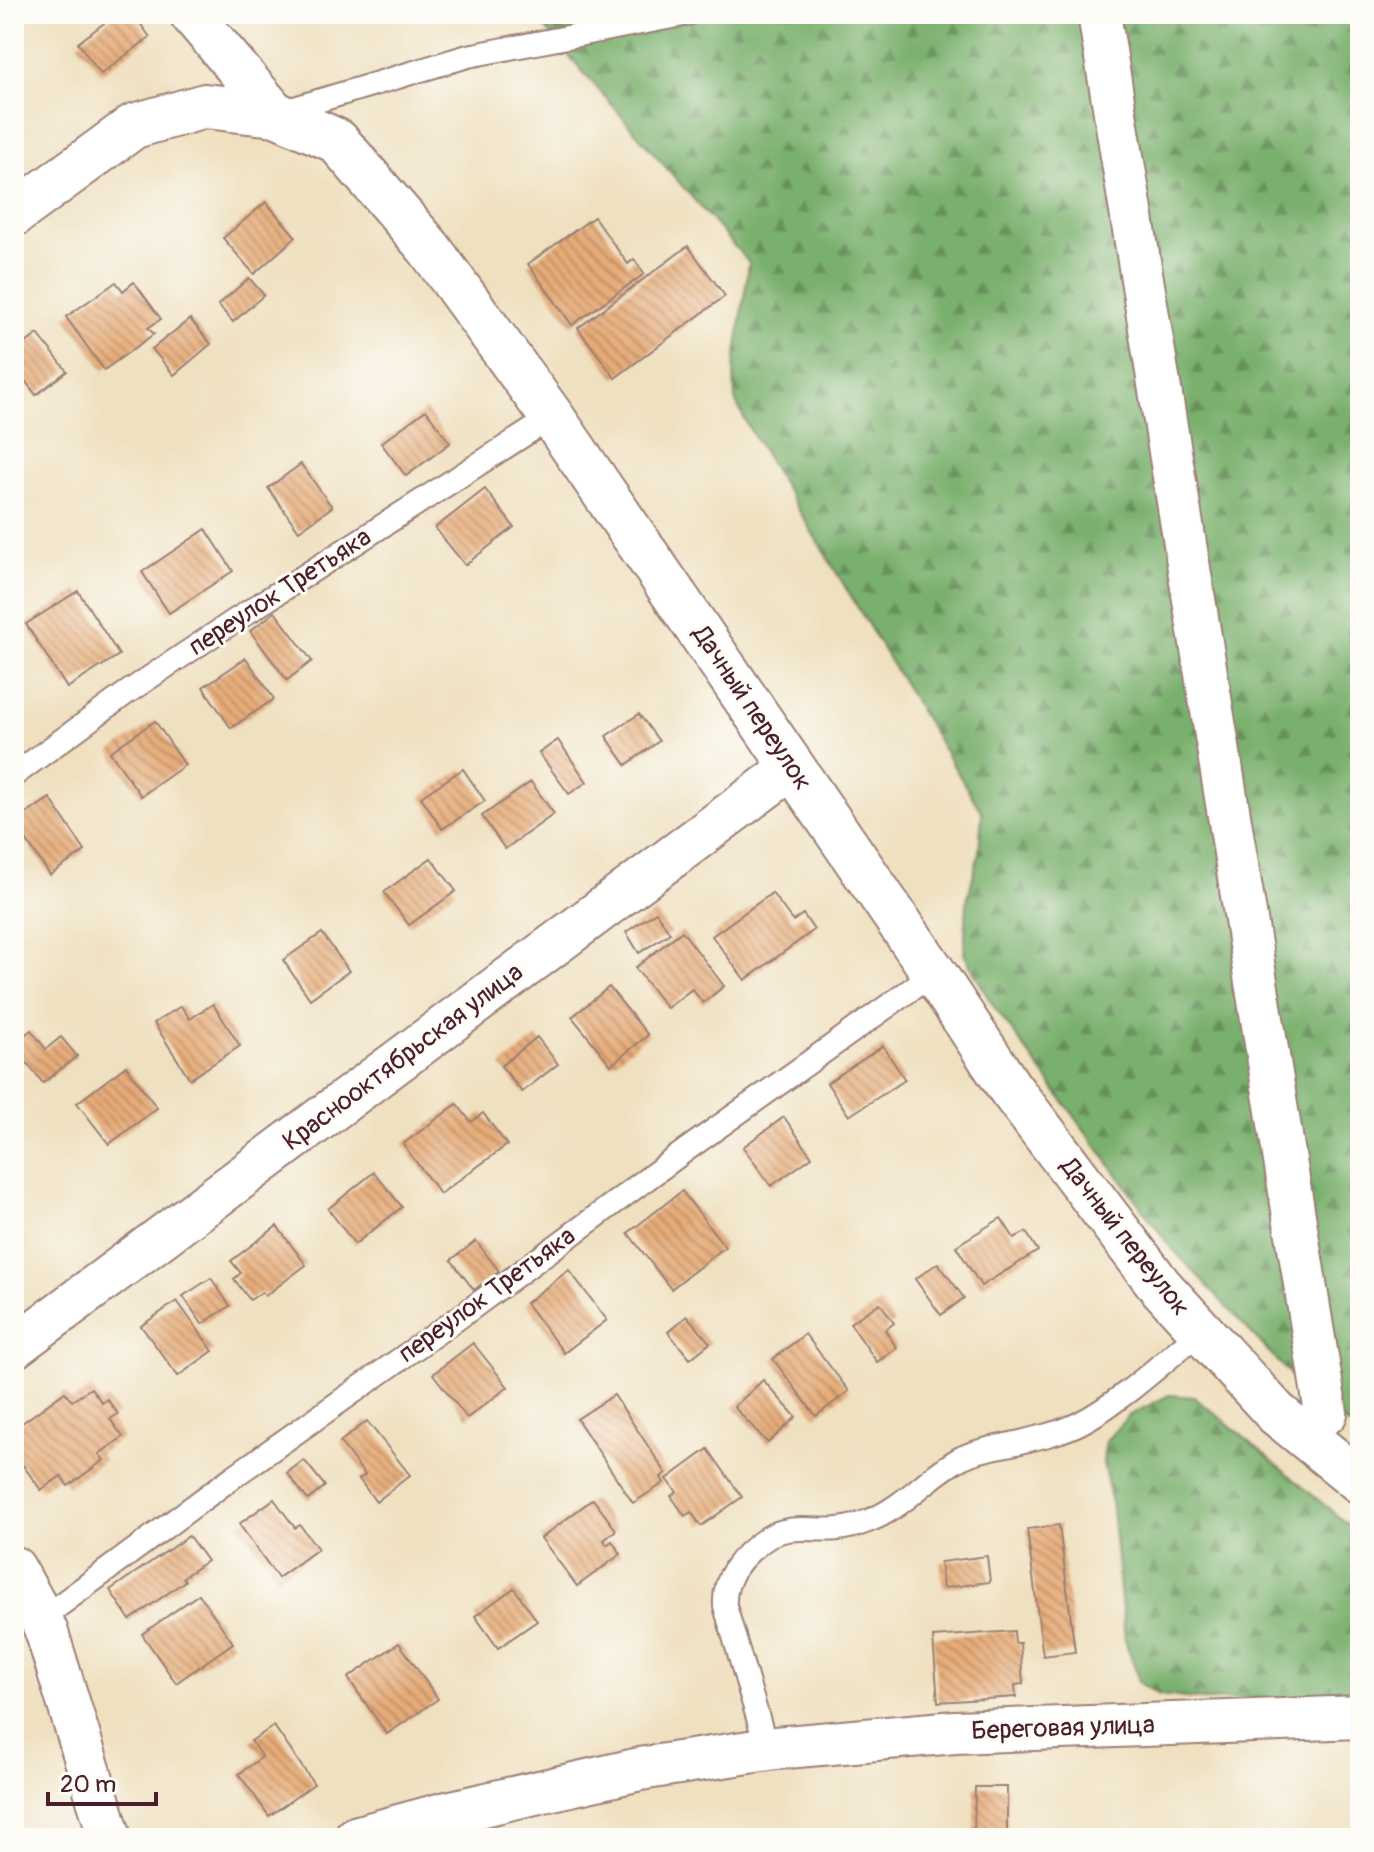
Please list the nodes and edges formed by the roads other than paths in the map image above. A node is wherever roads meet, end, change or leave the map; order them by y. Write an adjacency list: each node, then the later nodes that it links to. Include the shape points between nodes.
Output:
1 (191, 14): 4 (street, Дачный переулок)
2 (688, 14): 4 (lane, via 468,56)
3 (1099, 14): 12 (street)
4 (276, 114): 5 (main road, Дачный переулок, via 205,106 134,126); 6 (main road, Дачный переулок, via 337,141 429,248)
5 (14, 214)
6 (552, 417): 7 (main road, Дачный переулок); 8 (lane, переулок Третьяка, via 222,629)
7 (793, 767): 9 (main road, Дачный переулок); 11 (street, Краснооктябрьская улица)
8 (14, 775)
9 (934, 973): 10 (main road, Дачный переулок, via 1009,1087 1160,1286); 15 (lane, переулок Третьяка)
10 (1201, 1331): 13 (main road, Дачный переулок, via 1276,1413); 17 (lane, via 1080,1423 979,1450 870,1521 840,1529 786,1528 742,1559 727,1584 725,1606)
11 (14, 1347)
12 (1326, 1413)
13 (1360, 1481)
14 (14, 1568): 15 (street)
15 (41, 1619): 18 (street)
16 (1360, 1717): 17 (street, Береговая улица, via 955,1732)
17 (767, 1749): 19 (street, Береговая улица, via 640,1769)
18 (110, 1838)
19 (355, 1838)

